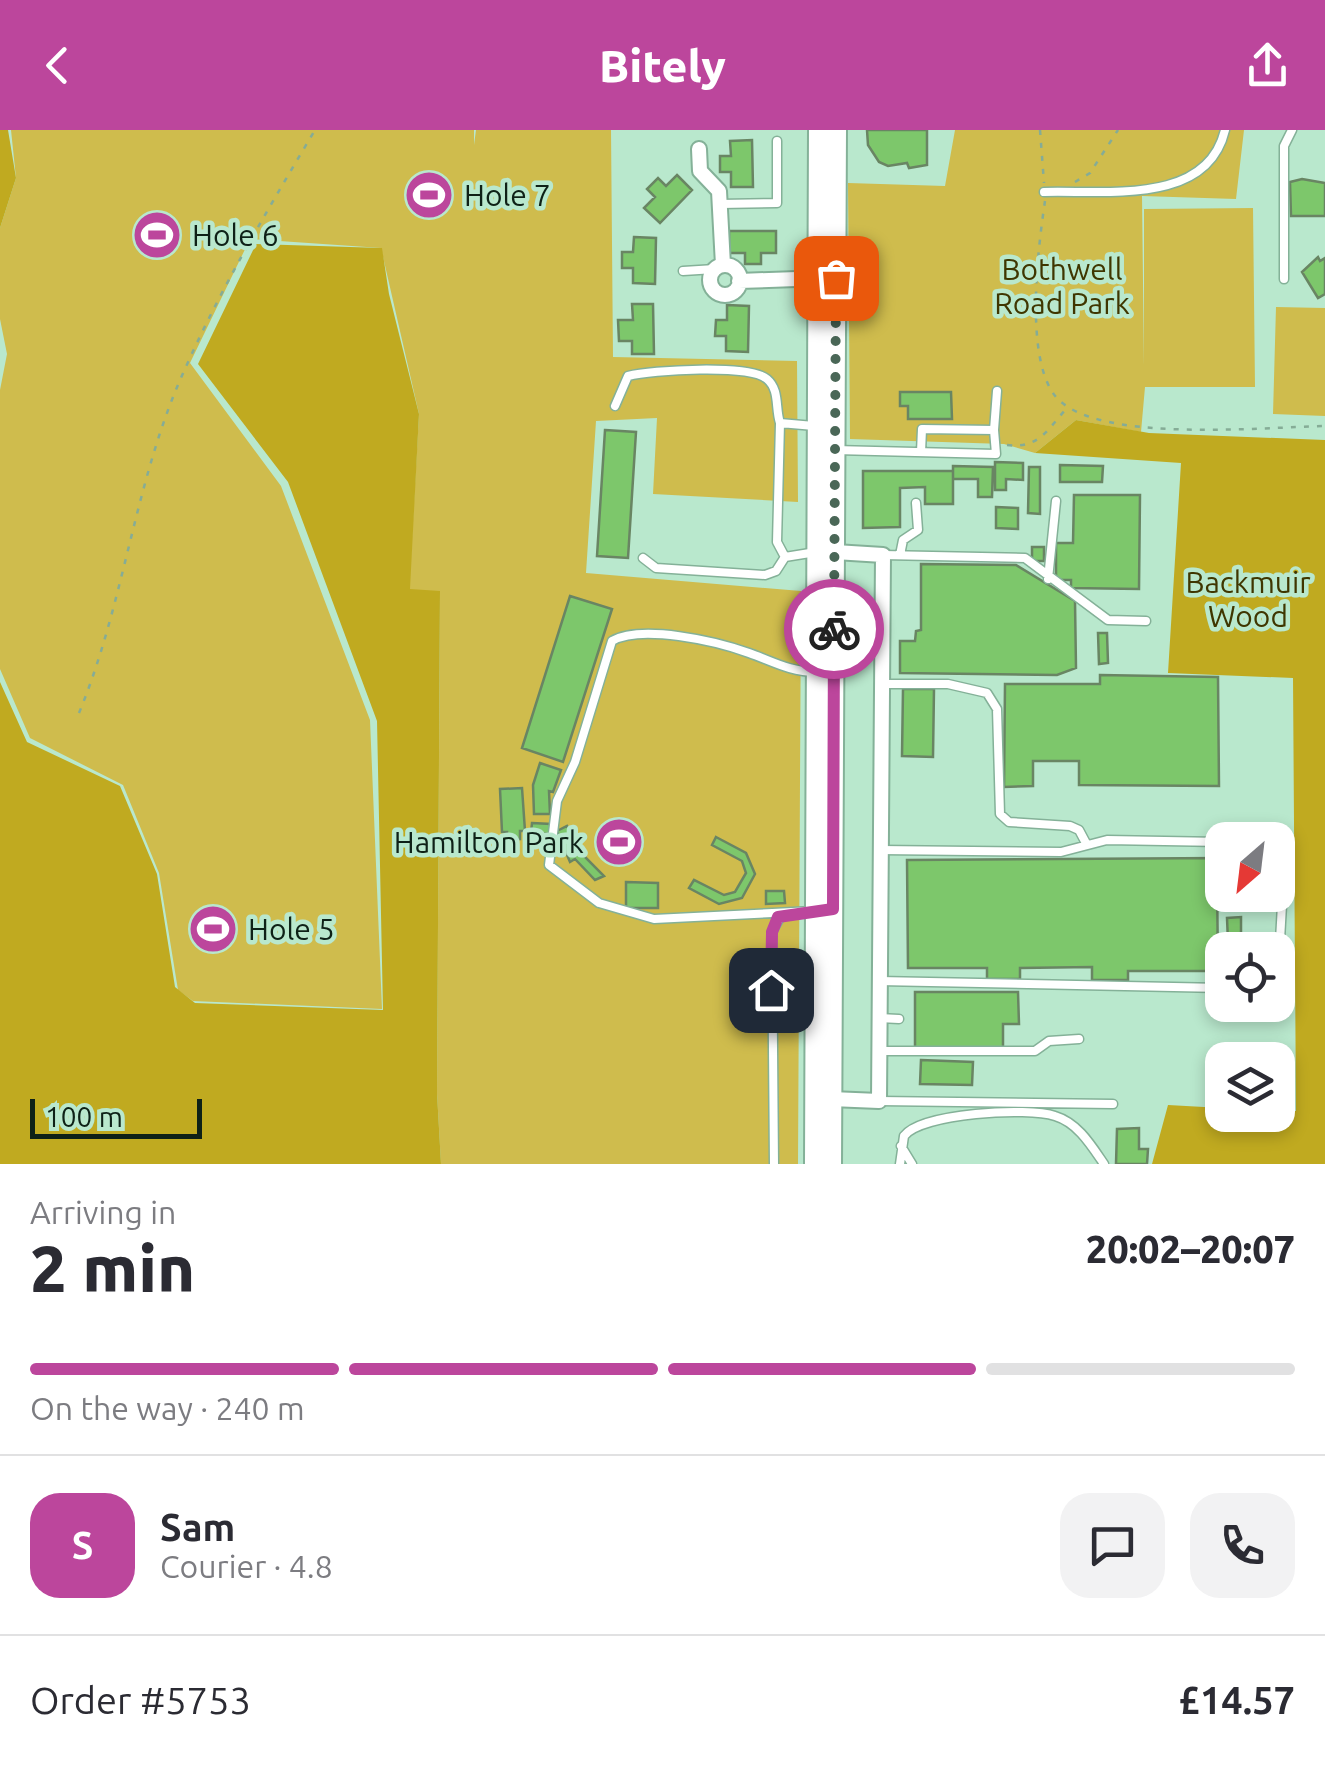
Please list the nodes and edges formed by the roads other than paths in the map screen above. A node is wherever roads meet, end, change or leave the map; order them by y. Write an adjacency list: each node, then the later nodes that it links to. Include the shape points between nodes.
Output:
1 (819, 130): 11 (main road)
2 (836, 130): 11 (main road)
3 (1225, 130): 7 (lane, via 1220,152 1186,180 1163,187)
4 (1292, 130): 12 (lane, via 1284,146)
5 (777, 141): 8 (lane, via 776,203)
6 (699, 150): 8 (street, via 700,171 715,182)
7 (1044, 192)
8 (720, 204): 9 (street)
9 (719, 267): 10 (lane); 13 (street, via 733,268); 13 (street, via 710,282 718,294 732,293)
10 (683, 271)
11 (827, 278): 13 (street); 17 (main road); 19 (main road)
12 (1284, 280)
13 (740, 281)
14 (997, 391): 18 (lane)
15 (615, 406): 16 (lane, via 628,376 745,372 765,376 775,390)
16 (780, 423): 17 (lane); 26 (lane, via 777,542)
17 (818, 426): 19 (main road)
18 (994, 430): 20 (lane, via 922,429); 20 (lane, via 996,454)
19 (827, 450): 20 (lane); 23 (main road)
20 (921, 452)
21 (1056, 501): 28 (lane)
22 (916, 503): 25 (lane, via 918,530 903,540)
23 (826, 552): 24 (street); 26 (lane); 30 (main road)
24 (883, 555): 25 (lane); 31 (street)
25 (900, 555): 28 (lane, via 1025,558)
26 (786, 557): 27 (lane, via 765,575 656,568)
27 (643, 558)
28 (1048, 579): 29 (lane, via 1108,620)
29 (1146, 621)
30 (825, 672): 35 (main road); 36 (lane, via 796,672 745,651 626,632 612,641 557,801 549,865 599,903 654,919)
31 (882, 684): 33 (lane, via 948,684 987,693 997,709 1000,814 1014,823 1070,826); 34 (street)
32 (1205, 842): 33 (lane)
33 (1087, 844): 34 (lane, via 1061,852)
34 (880, 850): 37 (street)
35 (824, 910): 36 (lane); 43 (main road); 48 (main road)
36 (782, 914): 47 (lane, via 772,932)
37 (879, 981): 38 (lane); 39 (street)
38 (1205, 988)
39 (879, 1018): 40 (lane); 42 (street)
40 (899, 1020)
41 (1079, 1039): 42 (lane, via 1049,1041 1036,1051)
42 (879, 1050): 44 (street)
43 (831, 1099): 44 (street); 49 (main road)
44 (879, 1101): 45 (lane)
45 (1113, 1104)
46 (900, 1145): 50 (lane); 51 (lane); 52 (lane, via 910,1128 923,1123 1045,1114 1074,1126)
47 (774, 1164)
48 (815, 1164)
49 (831, 1164)
50 (900, 1164)
51 (912, 1164)
52 (1104, 1164)

